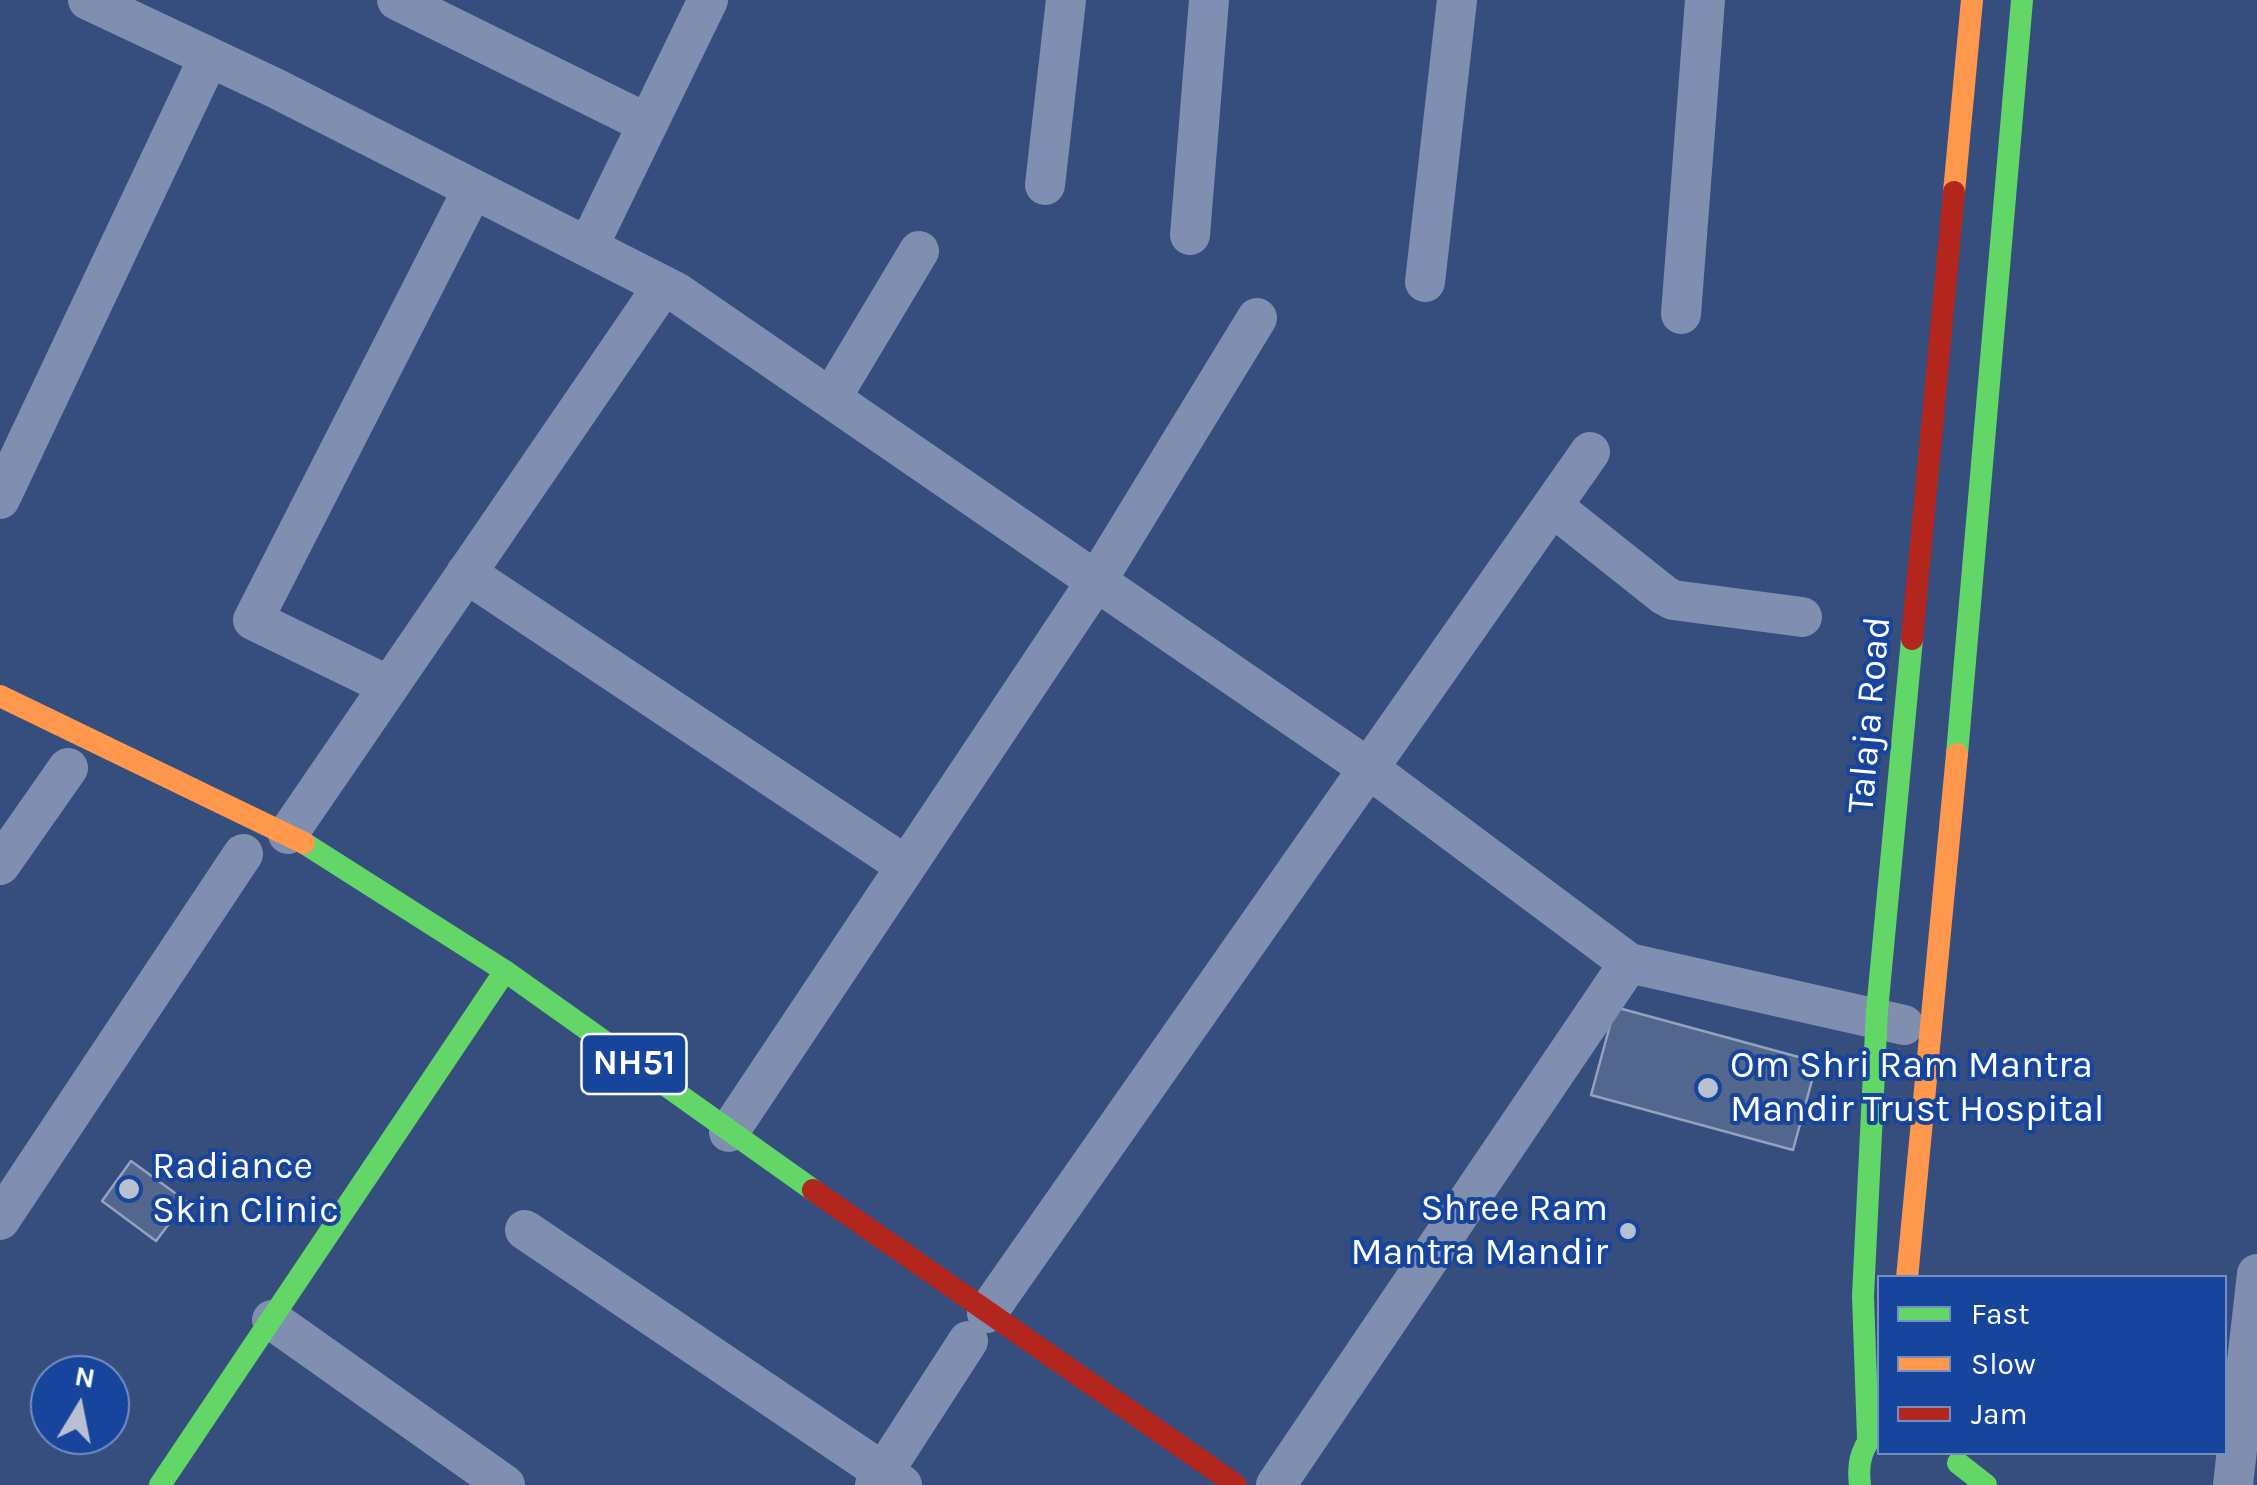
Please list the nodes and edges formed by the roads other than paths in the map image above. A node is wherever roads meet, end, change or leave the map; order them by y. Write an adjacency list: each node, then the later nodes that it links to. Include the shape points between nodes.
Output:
1 (88, 0): 10 (street)
2 (398, 0): 11 (street)
3 (708, 0): 11 (street)
4 (1066, 0): 12 (street)
5 (1210, 0): 14 (street)
6 (1457, 0): 17 (street)
7 (1705, 0): 19 (street)
8 (1972, 0): 37 (main road, Talaja Road)
9 (2022, 0): 38 (main road)
10 (209, 57): 13 (street); 23 (street)
11 (648, 124): 15 (street)
12 (1045, 185)
13 (473, 189): 15 (street); 28 (street, via 253,620)
14 (1190, 235)
15 (588, 247): 18 (street)
16 (919, 250): 21 (street)
17 (1425, 282)
18 (663, 286): 21 (street); 25 (street)
19 (1681, 314)
20 (1258, 318): 26 (street)
21 (830, 398): 26 (street)
22 (1590, 452): 24 (street)
23 (0, 499)
24 (1552, 506): 27 (street, via 1673,600); 31 (street)
25 (466, 573): 28 (street); 34 (street)
26 (1096, 580): 31 (street); 34 (street)
27 (1802, 617)
28 (389, 686): 32 (street)
29 (0, 696): 32 (main road, NH51)
30 (68, 768): 33 (street)
31 (1368, 768): 35 (street); 45 (street)
32 (255, 849): 36 (main road, NH51); 40 (street)
33 (0, 864)
34 (906, 866): 39 (street)
35 (1630, 964): 37 (street); 53 (street)
36 (505, 971): 39 (main road, NH51); 44 (main road)
37 (1877, 1019): 38 (street); 46 (main road, Talaja Road, via 1863,1296)
38 (1931, 1030): 43 (main road)
39 (729, 1132): 45 (main road, NH51)
40 (0, 1220)
41 (526, 1230): 49 (street)
42 (2257, 1274): 56 (street)
43 (1908, 1275)
44 (272, 1320): 50 (main road); 51 (street)
45 (973, 1334): 49 (street); 52 (main road, NH51)
46 (1874, 1433): 48 (main road, via 1860,1453)
47 (1956, 1467): 55 (main road)
48 (1859, 1477): 54 (main road)
49 (887, 1481)
50 (160, 1485)
51 (505, 1485)
52 (1236, 1485)
53 (1276, 1485)
54 (1831, 1485)
55 (1986, 1485)
56 (2233, 1485)

